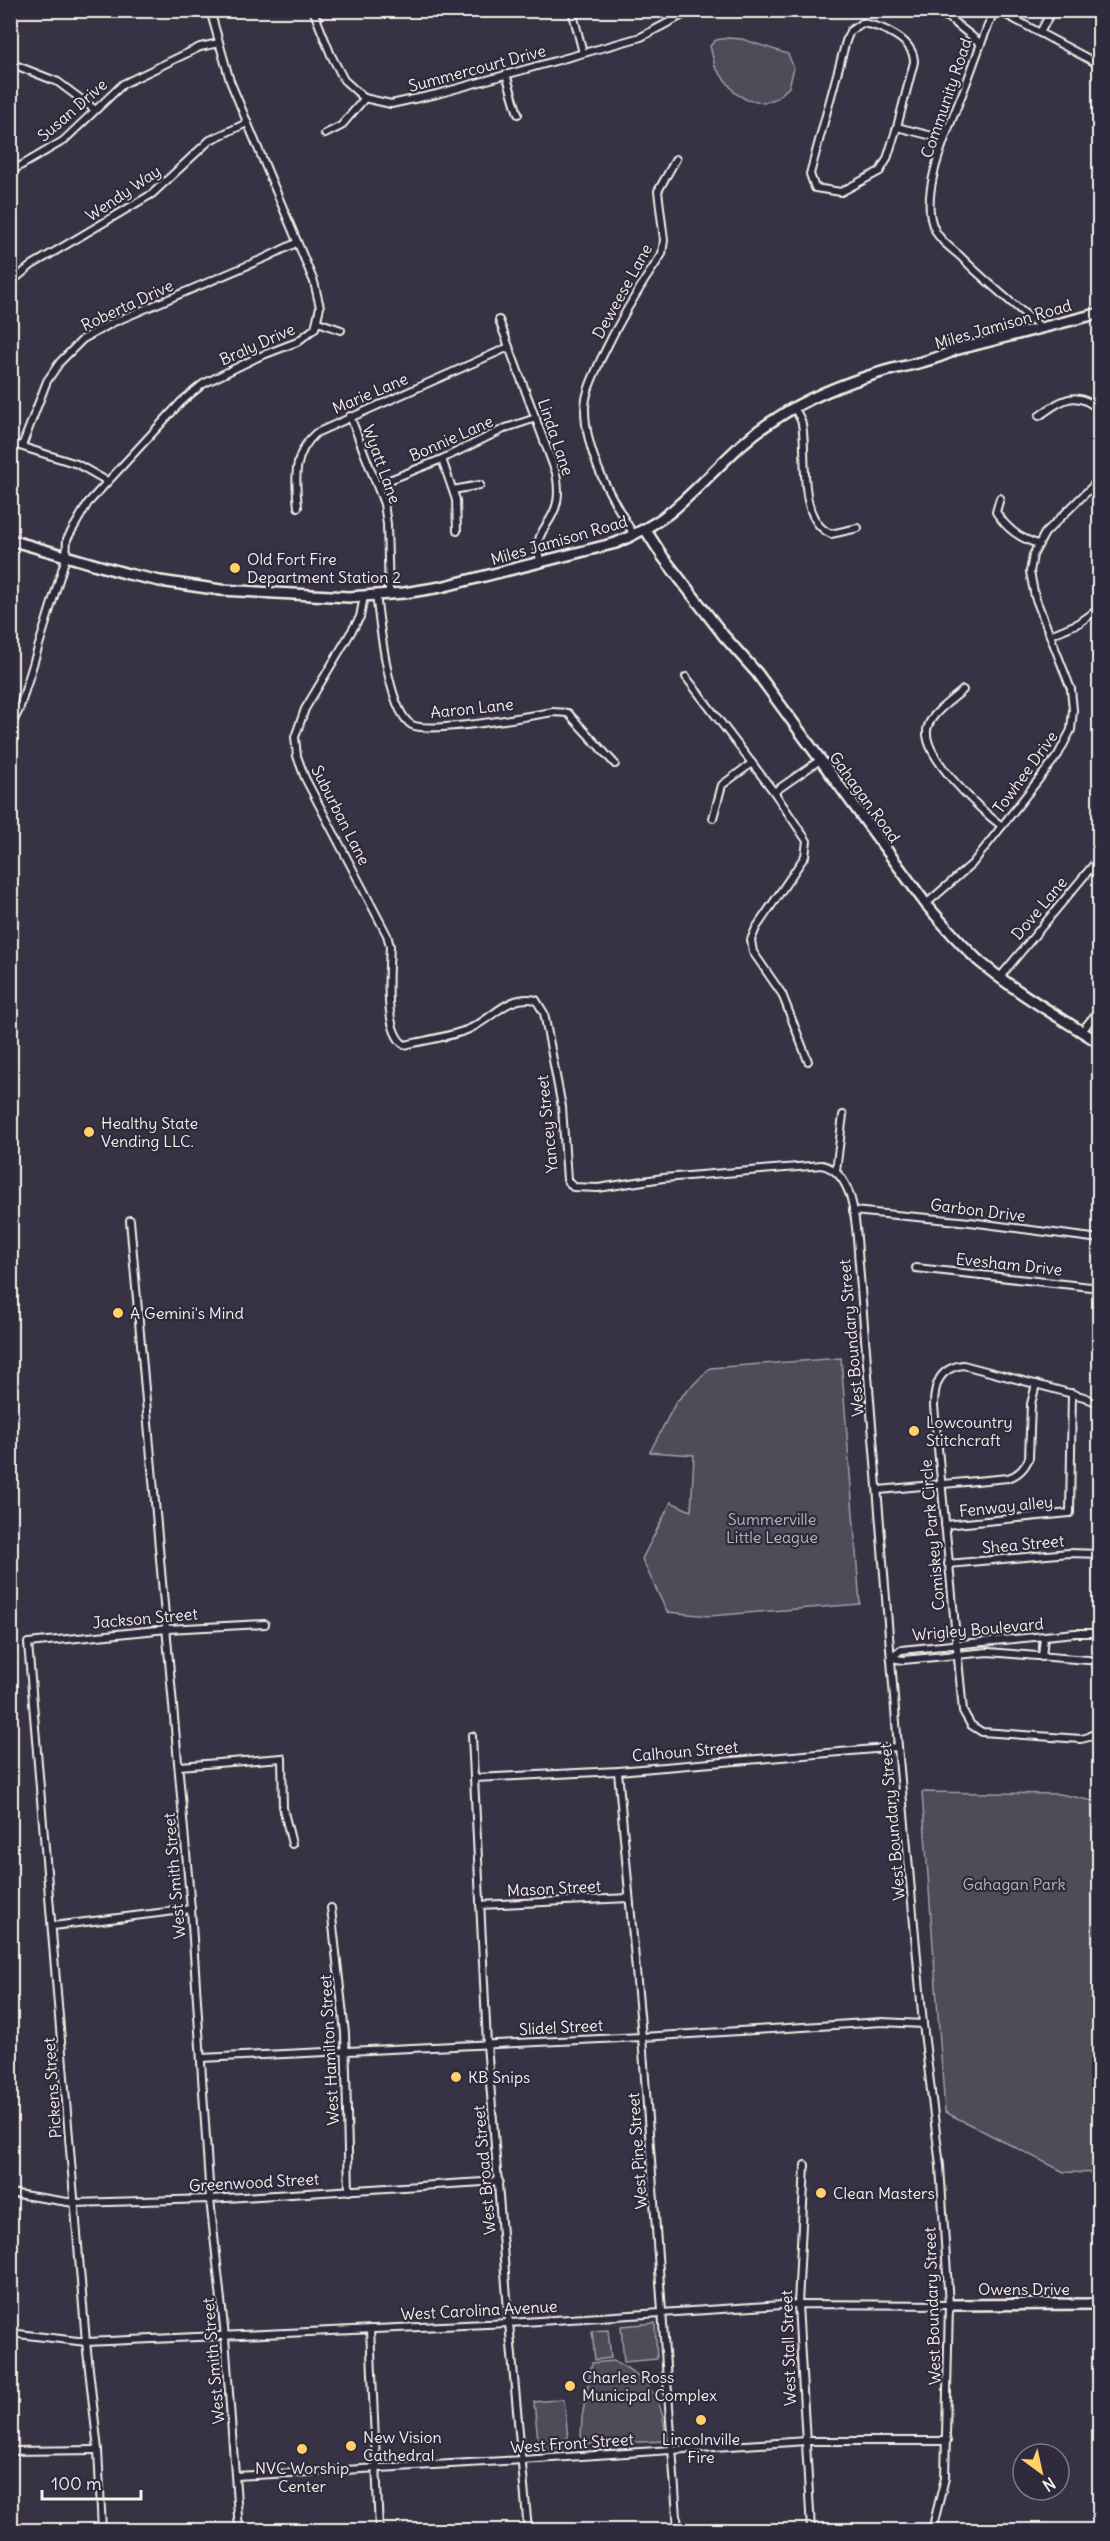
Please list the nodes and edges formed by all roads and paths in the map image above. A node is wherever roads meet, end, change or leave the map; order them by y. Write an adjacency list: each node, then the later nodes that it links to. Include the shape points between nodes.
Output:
1 (210, 10): 9 (street)
2 (313, 10): 15 (street, via 338,72)
3 (572, 10): 11 (street)
4 (692, 10): 11 (street, Summercourt Drive, via 641,37)
5 (932, 10): 10 (street, via 949,18)
6 (996, 10): 8 (street); 10 (street, Community Road)
7 (1052, 10): 8 (street)
8 (1040, 33): 13 (street)
9 (219, 43): 16 (street, Susan Drive, via 200,47 138,76); 18 (street)
10 (980, 43): 21 (street, Community Road)
11 (583, 53): 14 (street, Summercourt Drive)
12 (10, 63): 16 (street, via 58,82)
13 (1100, 65)
14 (506, 74): 15 (street, Summercourt Drive, via 400,102 381,103); 17 (street)
15 (365, 98): 20 (street, via 341,126)
16 (94, 109): 23 (street, Susan Drive, via 63,141)
17 (519, 114)
18 (247, 123): 24 (street); 25 (street, Wendy Way, via 210,140 146,199 32,264)
19 (897, 127): 19 (street, via 880,171 841,192 815,188 810,174 846,41 850,31 862,24 883,28 914,54); 21 (street)
20 (325, 134)
21 (944, 139): 29 (street, Community Road, via 929,203 936,232 980,277)
22 (676, 159): 50 (street, Deweese Lane, via 658,190 662,254 614,330 585,406 595,458)
23 (10, 172)
24 (296, 243): 28 (street, via 320,299); 38 (street, Roberta Drive, via 83,339 47,381)
25 (10, 283)
26 (1100, 313): 29 (main road, Miles Jamison Road)
27 (499, 320): 31 (street, Linda Lane)
28 (318, 322): 30 (street); 41 (street, Braly Drive, via 304,338 195,390)
29 (1042, 328): 32 (main road, Miles Jamison Road, via 846,384)
30 (341, 330)
31 (509, 346): 34 (street, Marie Lane); 36 (street, Linda Lane)
32 (794, 408): 47 (street, via 802,421 808,501 816,522 831,534); 48 (main road, Miles Jamison Road, via 744,442 670,513)
33 (1100, 411): 35 (street, via 1084,399 1070,398)
34 (350, 416): 43 (street, Wyatt Lane); 46 (street, Marie Lane, via 316,433 303,448 295,473)
35 (1039, 416)
36 (536, 418): 39 (street, Bonnie Lane, via 477,440); 54 (street, Linda Lane, via 559,488 555,509 537,540)
37 (10, 443): 38 (street)
38 (22, 446): 41 (street, via 77,464)
39 (442, 459): 43 (street, Bonnie Lane); 44 (street)
40 (1100, 479): 52 (street, Towhee Drive, via 1051,526)
41 (108, 481): 53 (street, Braly Drive, via 88,503 72,530 66,543)
42 (480, 484): 44 (street)
43 (377, 485): 55 (street, Wyatt Lane, via 387,524)
44 (453, 490): 49 (street)
45 (1000, 498): 52 (street, via 996,512 1004,524)
46 (298, 507)
47 (858, 528)
48 (645, 529): 50 (main road, Miles Jamison Road); 63 (main road, Gahagan Road)
49 (457, 531)
50 (634, 535): 54 (main road, Miles Jamison Road)
51 (10, 540): 53 (main road, Miles Jamison Road)
52 (1038, 544): 59 (street, Towhee Drive, via 1031,563 1031,585)
53 (66, 557): 57 (main road, Miles Jamison Road, via 130,575 199,588); 62 (street, Braly Drive)
54 (541, 563): 55 (main road, Miles Jamison Road, via 441,587)
55 (389, 594): 56 (main road, Miles Jamison Road)
56 (376, 595): 57 (main road, Miles Jamison Road); 65 (street, Aaron Lane, via 396,701 401,715 413,726 434,728 568,713)
57 (364, 596): 73 (street, Suburban Lane, via 360,617 305,709 295,743 305,778 387,936)
58 (1100, 608): 59 (street, via 1079,623)
59 (1050, 635): 68 (street, Towhee Drive, via 1071,689 1071,730 1058,755)
60 (686, 677): 64 (street)
61 (963, 690): 68 (street, via 932,719 927,740 961,789)
62 (10, 728)
63 (820, 760): 66 (street); 70 (main road, Gahagan Road)
64 (752, 763): 66 (street); 67 (street, via 722,785)
65 (615, 764)
66 (774, 792): 76 (street, via 806,837 807,852 756,928 751,946 783,994)
67 (713, 818)
68 (1002, 826): 70 (street, Towhee Drive, via 972,864)
69 (1100, 857): 71 (street, Dove Lane)
70 (926, 904): 71 (main road, Gahagan Road, via 969,951)
71 (1000, 977): 74 (main road, Gahagan Road)
72 (1100, 1010): 74 (street)
73 (392, 1021): 78 (street, Yancey Street, via 394,1035 405,1045 471,1028 514,1000 536,1000 544,1013 561,1107 567,1180 573,1187 598,1188 809,1165)
74 (1081, 1032): 75 (main road, Gahagan Road)
75 (1100, 1043)
76 (808, 1061)
77 (843, 1115): 78 (street)
78 (836, 1171): 79 (street, West Boundary Street, via 846,1184)
79 (853, 1211): 81 (street, Garbon Drive); 88 (street, West Boundary Street)
80 (130, 1220): 93 (street, West Smith Street)
81 (1100, 1239)
82 (916, 1268): 83 (street, Evesham Drive)
83 (1100, 1288)
84 (1036, 1384): 85 (street, Comiskey Park Circle); 87 (street, via 1031,1404 1029,1458 1022,1470 1008,1478); 87 (street, Comiskey Park Circle, via 963,1365 941,1375 934,1388 934,1406)
85 (1072, 1394): 86 (street, Comiskey Park Circle); 89 (street, Fenway alley, via 1070,1513)
86 (1100, 1404)
87 (941, 1484): 88 (street); 89 (street, Comiskey Park Circle)
88 (879, 1490): 100 (street, West Boundary Street)
89 (945, 1525): 91 (street, Comiskey Park Circle)
90 (1100, 1554): 91 (street, Shea Street, via 1069,1553)
91 (948, 1564): 97 (street, Comiskey Park Circle)
92 (265, 1624): 93 (street, Jackson Street)
93 (167, 1629): 96 (street, Jackson Street); 105 (street, West Smith Street)
94 (1100, 1633): 95 (street, Wrigley Boulevard)
95 (1044, 1636): 97 (street, Wrigley Boulevard); 99 (street)
96 (28, 1643): 113 (street, Pickens Street)
97 (956, 1643): 98 (street, Comiskey Park Circle); 100 (street, Wrigley Boulevard, via 901,1650)
98 (957, 1654): 99 (street, Wrigley Boulevard, via 987,1652); 100 (street, Wrigley Boulevard); 102 (street, Comiskey Park Circle, via 963,1711 971,1725 982,1732 1073,1739 1089,1737)
99 (1042, 1657): 101 (street, Wrigley Boulevard)
100 (891, 1658): 104 (street, West Boundary Street)
101 (1100, 1661)
102 (1100, 1729)
103 (472, 1736): 107 (street, West Broad Street)
104 (898, 1747): 106 (street, Calhoun Street); 114 (street, West Boundary Street)
105 (179, 1766): 108 (street, via 282,1758 283,1808); 112 (street, West Smith Street)
106 (618, 1771): 107 (street, Calhoun Street); 109 (street, West Pine Street)
107 (474, 1778): 110 (street, West Broad Street)
108 (292, 1844)
109 (629, 1898): 110 (street, Mason Street); 115 (street, West Pine Street)
110 (480, 1905): 116 (street, West Broad Street)
111 (331, 1908): 117 (street, West Hamilton Street)
112 (191, 1910): 113 (street); 118 (street, West Smith Street)
113 (53, 1926): 124 (street, Pickens Street)
114 (923, 2024): 115 (street, Slidel Street, via 882,2022); 127 (street, West Boundary Street, via 940,2166)
115 (642, 2037): 116 (street, Slidel Street); 128 (street, West Pine Street)
116 (487, 2044): 117 (street, Slidel Street); 120 (street, West Broad Street)
117 (345, 2050): 118 (street, Slidel Street); 121 (street, West Hamilton Street)
118 (201, 2058): 123 (street, West Smith Street)
119 (805, 2165): 125 (street, West Stall Street)
120 (499, 2181): 121 (street, Greenwood Street); 129 (street, West Broad Street)
121 (349, 2191): 123 (street, Greenwood Street)
122 (10, 2193): 124 (street, Greenwood Street)
123 (210, 2199): 124 (street, Greenwood Street); 132 (street, West Smith Street)
124 (74, 2203): 133 (street, Pickens Street)
125 (798, 2304): 127 (street, West Carolina Avenue); 128 (street, West Carolina Avenue); 134 (street, West Stall Street)
126 (1100, 2304): 127 (main road, Owens Drive)
127 (949, 2305): 135 (street, West Boundary Street)
128 (662, 2313): 129 (street, West Carolina Avenue); 136 (street, West Pine Street)
129 (509, 2322): 130 (street, West Carolina Avenue); 139 (street, West Broad Street)
130 (370, 2329): 132 (street, West Carolina Avenue); 140 (street)
131 (10, 2333): 133 (street, West Carolina Avenue)
132 (225, 2337): 133 (street, West Carolina Avenue); 141 (street, West Smith Street)
133 (86, 2342): 137 (street, Pickens Street)
134 (806, 2441): 135 (street, West Front Street); 136 (street, West Front Street); 147 (street, West Stall Street)
135 (947, 2441): 148 (street, West Boundary Street, via 945,2478)
136 (672, 2449): 139 (street, West Front Street); 146 (street, West Pine Street)
137 (98, 2450): 138 (street); 142 (street, Pickens Street)
138 (10, 2451)
139 (522, 2460): 140 (street, West Front Street); 145 (street, West Broad Street)
140 (375, 2467): 141 (street, West Front Street); 144 (street)
141 (236, 2476): 143 (street, West Smith Street)
142 (102, 2530)
143 (239, 2530)
144 (379, 2530)
145 (528, 2530)
146 (678, 2530)
147 (811, 2530)
148 (932, 2530)

